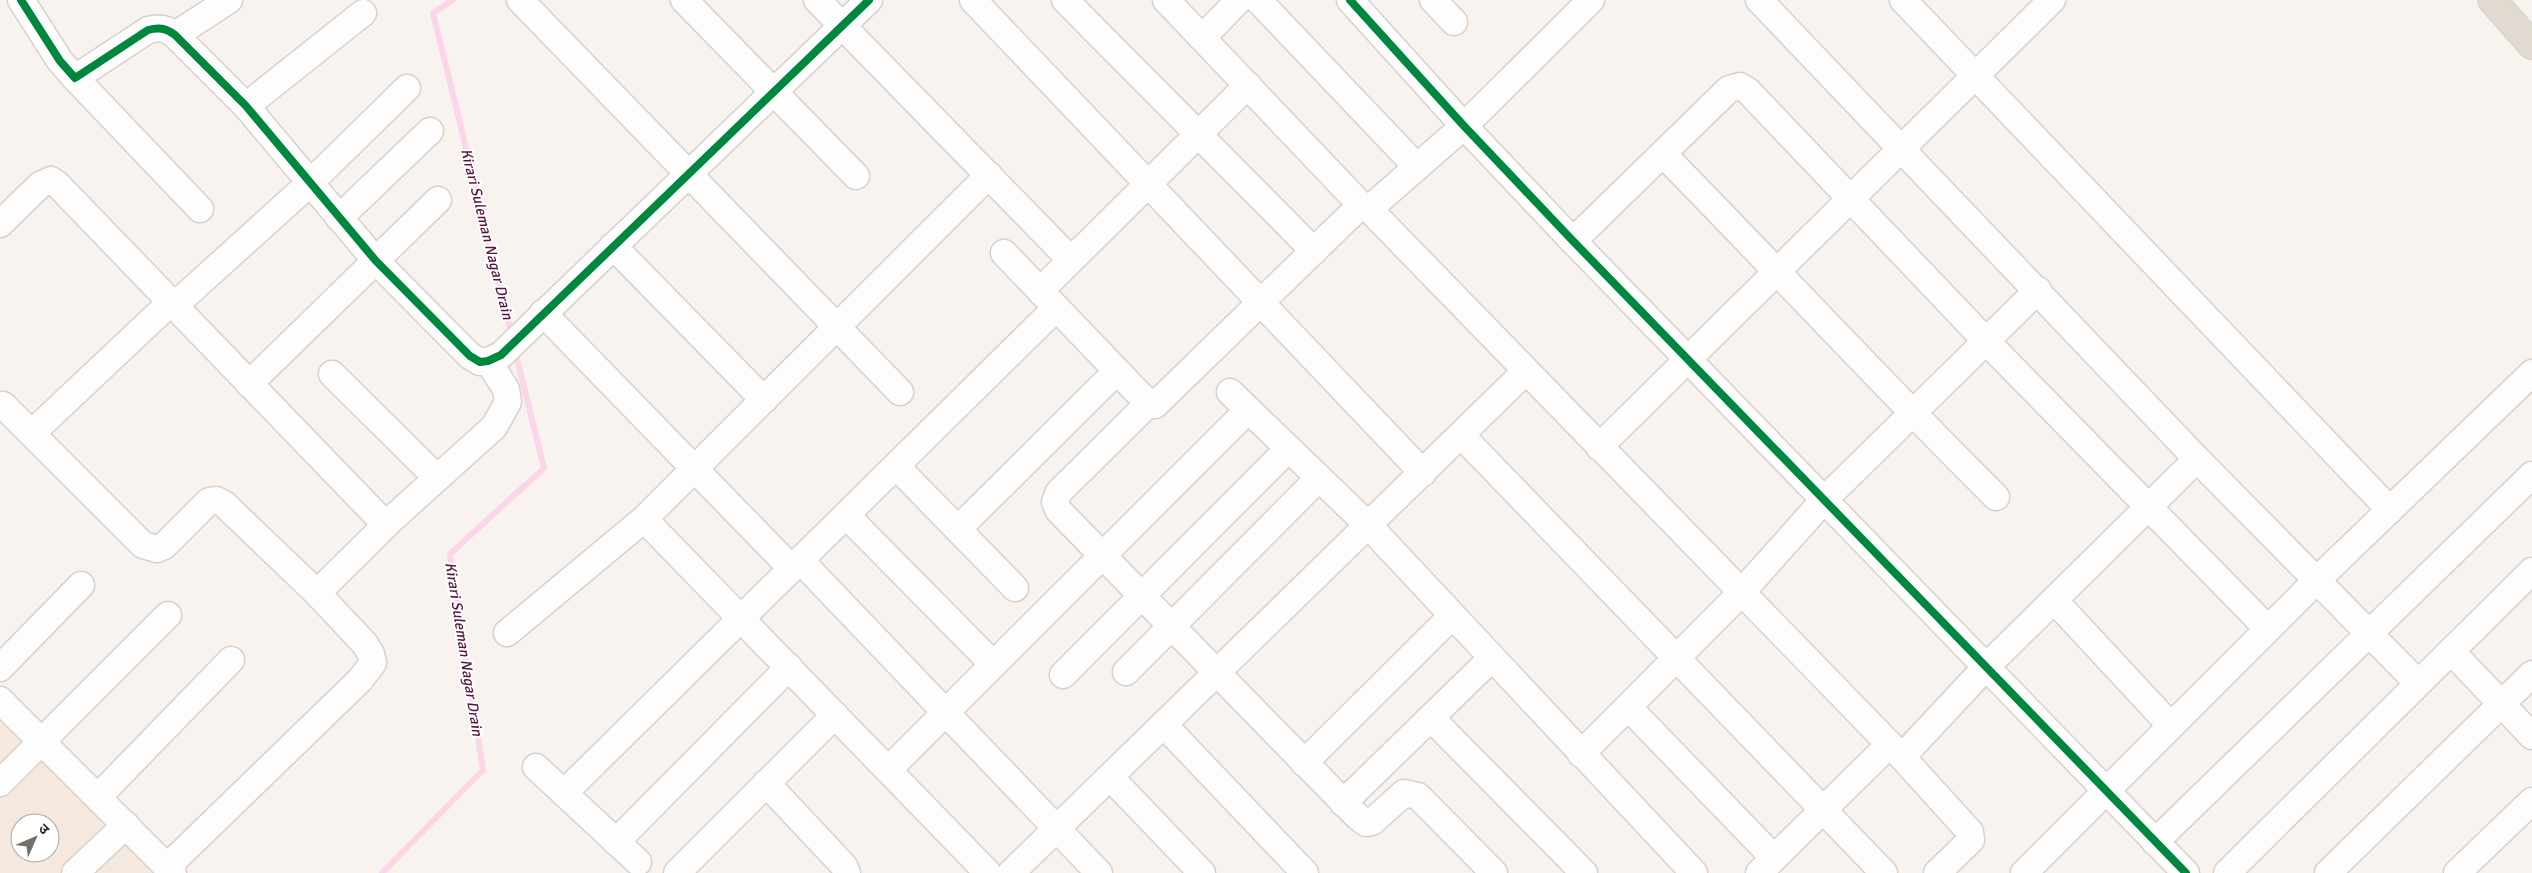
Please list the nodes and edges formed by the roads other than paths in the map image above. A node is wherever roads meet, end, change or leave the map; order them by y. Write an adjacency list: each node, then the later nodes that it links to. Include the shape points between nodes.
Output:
1 (21, 0): 28 (street, via 60,61)
2 (229, 0): 23 (street)
3 (520, 0): 39 (street)
4 (684, 0): 31 (street)
5 (817, 0): 22 (street)
6 (869, 0): 22 (street)
7 (973, 0): 43 (street)
8 (1065, 0): 35 (street)
9 (1166, 0): 24 (street)
10 (1239, 0): 24 (street)
11 (1258, 0): 38 (street)
12 (1350, 0): 33 (street)
13 (1433, 0): 20 (street)
14 (1591, 0): 33 (street)
15 (1759, 0): 36 (street)
16 (1903, 0): 27 (street)
17 (2052, 0): 27 (street)
18 (2492, 0): 21 (highway)
19 (364, 13): 32 (street)
20 (1454, 22)
21 (2514, 24): 25 (highway); 26 (street)
22 (843, 26): 31 (street); 40 (street)
23 (175, 35): 28 (street, via 167,29 148,30); 32 (street)
24 (1203, 37): 29 (street)
25 (2532, 45)
26 (2532, 55)
27 (1976, 75): 36 (street); 92 (street)
28 (75, 78): 47 (street)
29 (1248, 85): 35 (street); 46 (street)
30 (407, 88): 42 (street)
31 (773, 92): 39 (street); 41 (street)
32 (246, 106): 42 (street)
33 (1464, 126): 38 (street); 50 (street)
34 (430, 131): 48 (street)
35 (1198, 133): 43 (street); 52 (street)
36 (1902, 148): 44 (street); 57 (street)
37 (1663, 154): 44 (street, via 1729,90 1740,86); 50 (street); 56 (street)
38 (1417, 167): 46 (street)
39 (689, 173): 51 (street); 62 (street)
40 (989, 175): 54 (street); 62 (street)
41 (856, 176)
42 (311, 182): 48 (street); 59 (street)
43 (1146, 184): 54 (street); 60 (street)
44 (1850, 199): 56 (street); 63 (street)
45 (438, 200): 55 (street)
46 (1365, 207): 52 (street); 67 (street)
47 (200, 209)
48 (339, 218): 55 (street)
49 (0, 224): 59 (street, via 40,185 51,180)
50 (1573, 241): 65 (street)
51 (613, 246): 61 (street); 73 (street)
52 (1314, 251): 60 (street)
53 (1004, 253): 58 (street)
54 (1070, 258): 58 (street)
55 (376, 261): 64 (street, via 470,356 480,362); 70 (street)
56 (1778, 270): 65 (street); 77 (street)
57 (2038, 290): 63 (street); 82 (street)
58 (1048, 299): 66 (street); 83 (street)
59 (172, 304): 70 (street); 78 (street)
60 (1261, 304): 75 (street, via 1161,402); 85 (street)
61 (537, 319): 64 (street); 84 (street)
62 (838, 326): 71 (street); 73 (street)
63 (1986, 341): 77 (street); 91 (street)
64 (494, 358): 87 (street, via 506,389 508,402 504,412 494,427)
65 (1687, 360): 80 (street); 90 (street)
66 (1117, 370): 75 (street); 97 (street)
67 (1526, 371): 79 (street); 80 (street)
68 (2532, 373): 92 (street)
69 (332, 374): 87 (street)
70 (249, 384): 95 (street)
71 (900, 392)
72 (1230, 392): 76 (street)
73 (764, 400): 84 (street)
74 (1, 404): 78 (street)
75 (1149, 404): 98 (street, via 1060,492 1055,502 1059,512)
76 (1248, 410): 81 (street); 98 (street)
77 (1912, 414): 89 (street); 90 (street)
78 (32, 433): 105 (street, via 143,545 157,549 164,546 200,508 216,500 224,504)
79 (1461, 435): 85 (street); 117 (street)
80 (1599, 447): 104 (street)
81 (1288, 449): 88 (street); 106 (street)
82 (2197, 459): 91 (street); 101 (street)
83 (896, 466): 93 (street); 97 (street)
84 (695, 469): 94 (street); 99 (street)
85 (1423, 473): 96 (street)
86 (2532, 475): 113 (street)
87 (436, 478): 95 (street)
88 (1318, 478): 96 (street); 111 (street)
89 (1996, 497)
90 (1823, 501): 104 (street); 122 (street)
91 (2149, 505): 107 (street); 112 (street)
92 (2390, 510): 101 (street)
93 (846, 515): 99 (street); 119 (street)
94 (644, 519): 110 (street); 114 (street)
95 (386, 525): 105 (street)
96 (1369, 526): 109 (street); 124 (street)
97 (958, 529): 103 (street)
98 (1103, 555): 106 (street); 119 (street)
99 (796, 565): 110 (street); 131 (street)
100 (2532, 571): 115 (street)
101 (2317, 580): 112 (street); 113 (street)
102 (82, 585): 121 (street)
103 (1015, 588)
104 (1741, 593): 117 (street); 138 (street)
105 (317, 594): 158 (street, via 365,644 373,663 360,680)
106 (1142, 595): 111 (street); 126 (street)
107 (2054, 600): 122 (street); 135 (street)
108 (168, 615): 137 (street)
109 (1452, 616): 116 (street); 140 (street)
110 (742, 618): 120 (street); 147 (street)
111 (1172, 626): 123 (street); 124 (street)
112 (2268, 629): 135 (street)
113 (2370, 632): 127 (street); 155 (street)
114 (507, 633)
115 (2451, 651): 127 (street); 129 (street)
116 (1492, 658): 133 (street); 139 (street)
117 (1676, 658): 130 (street); 151 (street)
118 (231, 660): 148 (street)
119 (993, 664): 131 (street)
120 (789, 667): 132 (street); 154 (street)
121 (0, 668)
122 (1985, 668): 138 (street); 146 (street)
123 (1126, 672)
124 (1218, 673): 134 (street); 140 (street)
125 (2532, 674): 129 (street)
126 (1063, 675)
127 (2418, 683): 173 (street)
128 (0, 700): 137 (street)
129 (2502, 704): 136 (street); 174 (street)
130 (1628, 707): 139 (street); 156 (street)
131 (947, 711): 142 (street); 153 (street)
132 (835, 714): 142 (street); 145 (street)
133 (1431, 718): 150 (street); 168 (street)
134 (1164, 725): 143 (street); 166 (street)
135 (2171, 726): 146 (street)
136 (2532, 736)
137 (42, 741): 144 (street); 148 (street)
138 (1896, 751): 151 (street); 171 (street, via 1970,832 1971,840)
139 (1581, 754): 169 (street)
140 (1304, 763): 150 (street)
141 (536, 767): 147 (street)
142 (888, 770): 162 (street)
143 (1110, 777): 153 (street); 165 (street)
144 (0, 783)
145 (766, 783): 160 (street); 161 (street)
146 (2106, 792): 155 (street); 172 (street)
147 (564, 793): 154 (street)
148 (98, 797): 152 (street)
149 (2532, 801): 175 (street)
150 (1343, 803): 167 (street, via 1366,823 1372,822 1404,794 1418,796)
151 (1823, 810): 156 (street); 170 (street)
152 (126, 825): 158 (street); 159 (street)
153 (1057, 829): 163 (street); 164 (street)
154 (616, 842): 157 (street)
155 (2168, 862)
156 (1766, 865)
157 (639, 869)
158 (170, 870)
159 (75, 873)
160 (676, 873)
161 (847, 873)
162 (988, 873)
163 (1012, 873)
164 (1099, 873)
165 (1202, 873)
166 (1305, 873)
167 (1494, 873)
168 (1584, 873)
169 (1694, 873)
170 (1884, 873)
171 (1937, 873)
172 (2024, 873)
173 (2227, 873)
174 (2328, 873)
175 (2457, 873)

